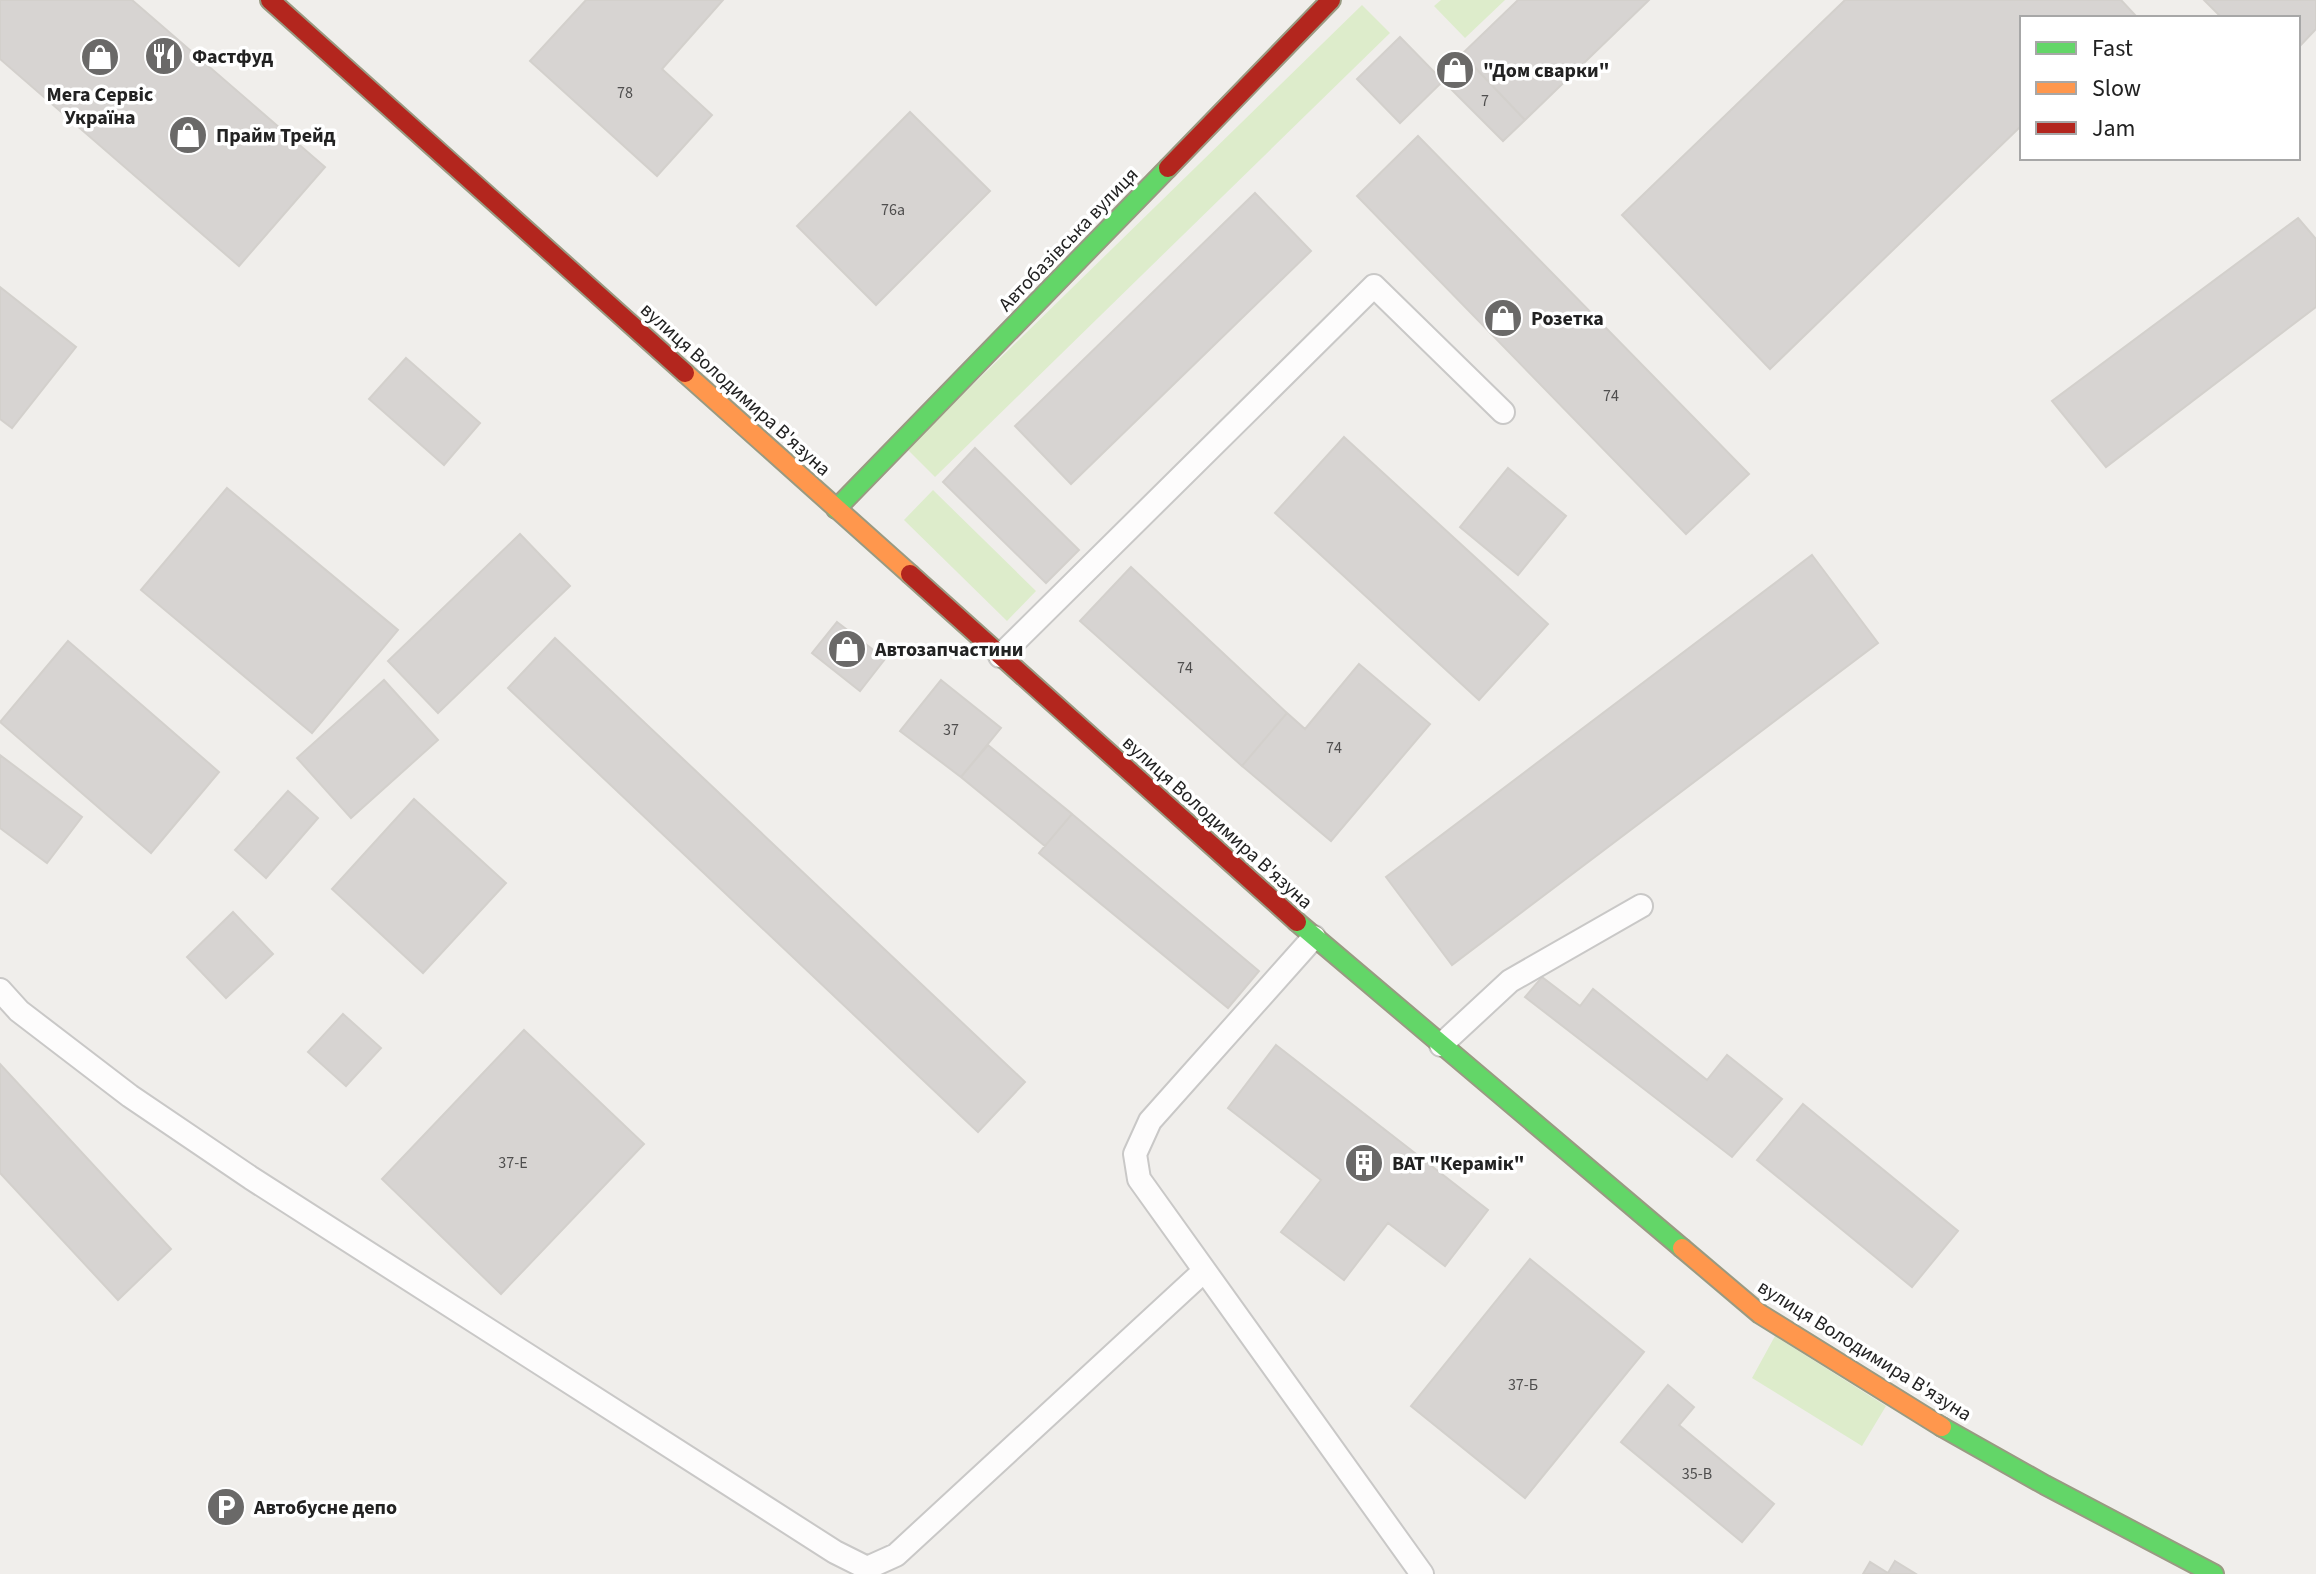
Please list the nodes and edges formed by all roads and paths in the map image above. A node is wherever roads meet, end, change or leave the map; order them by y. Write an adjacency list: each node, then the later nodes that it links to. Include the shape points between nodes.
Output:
1 (270, 0): 4 (main road, вулиця Володимира В'язуна)
2 (1331, 0): 4 (main road, Автобазівська вулиця)
3 (1503, 412): 5 (lane, via 1374,286)
4 (836, 509): 5 (main road, вулиця Володимира В'язуна)
5 (1000, 656): 7 (main road, вулиця Володимира В'язуна)
6 (1641, 906): 9 (lane, via 1510,981)
7 (1314, 937): 9 (main road, вулиця Володимира В'язуна); 10 (lane, via 1150,1121 1135,1154 1139,1179)
8 (0, 990): 10 (lane, via 19,1011 130,1096 251,1178 867,1568 896,1555)
9 (1441, 1045): 12 (main road, вулиця Володимира В'язуна, via 1760,1314 1941,1426)
10 (1204, 1271): 11 (lane)
11 (1422, 1574)
12 (2214, 1574)

